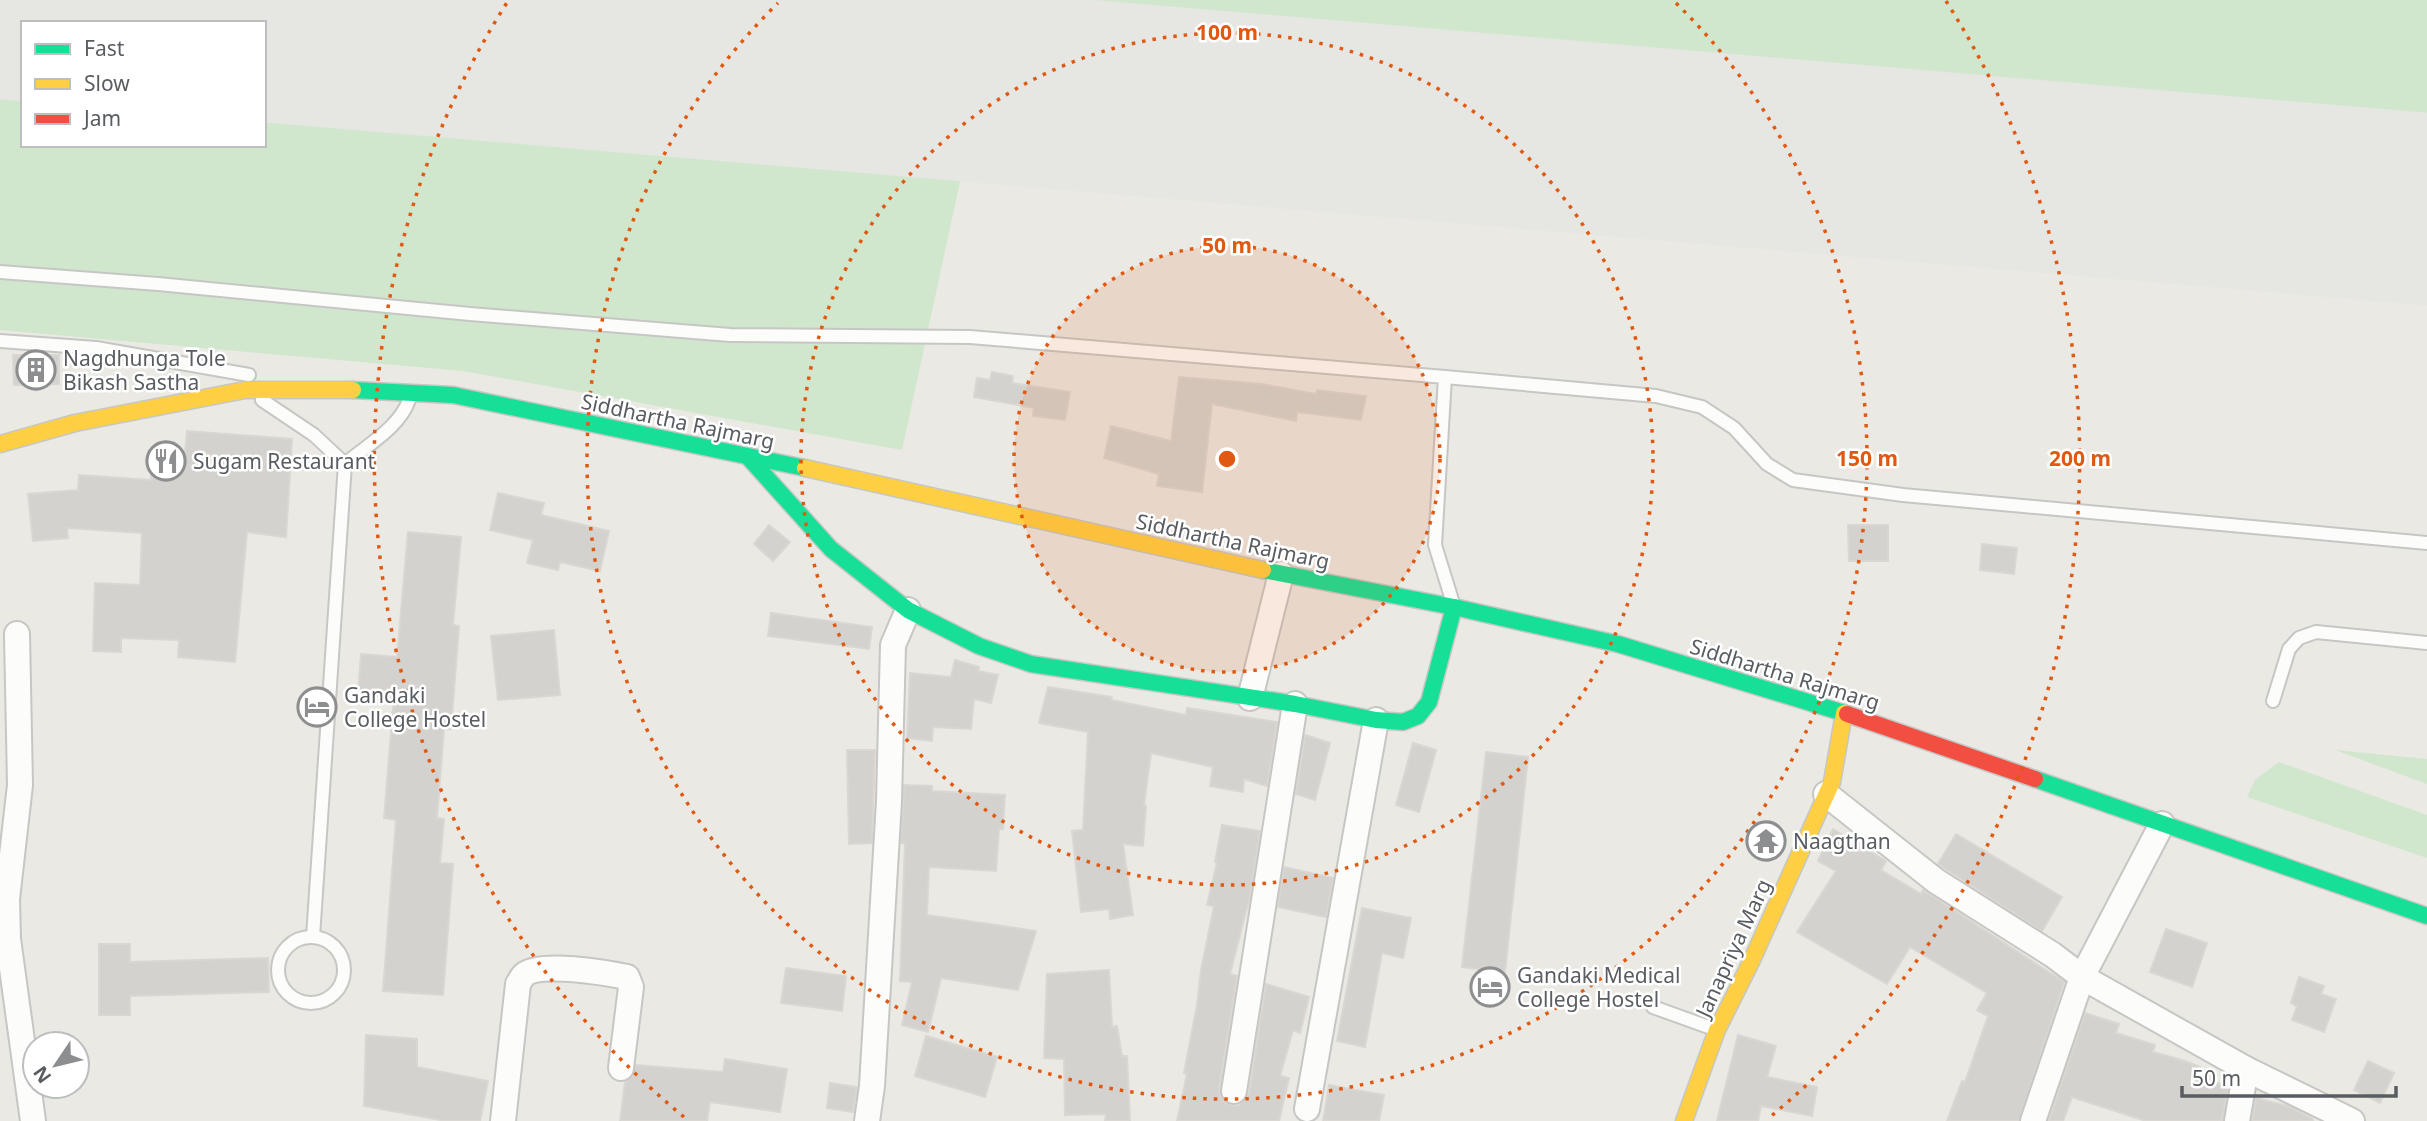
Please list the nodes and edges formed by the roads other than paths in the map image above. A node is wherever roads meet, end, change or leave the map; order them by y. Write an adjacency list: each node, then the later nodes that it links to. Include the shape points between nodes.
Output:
1 (0, 272): 3 (lane, via 730,335 971,337)
2 (0, 341): 4 (lane, via 96,348)
3 (1445, 377): 10 (lane, via 1656,396 1702,407 1734,428 1768,464 1793,480 1902,495); 12 (lane, via 1435,545)
4 (329, 389): 5 (main road, Siddhartha Rajmarg); 6 (main road, Siddhartha Rajmarg)
5 (245, 390): 7 (main road, Siddhartha Rajmarg, via 75,423); 9 (lane, via 305,429)
6 (412, 392): 8 (main road, Siddhartha Rajmarg, via 453,395); 9 (lane, via 406,408 386,431)
7 (0, 444)
8 (749, 458): 11 (main road, Siddhartha Rajmarg); 13 (main road, via 831,549)
9 (345, 464): 24 (lane)
10 (2427, 542)
11 (1281, 574): 12 (main road, Siddhartha Rajmarg); 16 (street)
12 (1454, 607): 19 (main road, Siddhartha Rajmarg, via 1618,644); 20 (main road, via 1429,702 1418,716 1403,722)
13 (908, 610): 16 (main road, via 979,646 1031,664); 34 (street, via 893,645 888,815)
14 (18, 634): 32 (street, via 20,785 7,899 8,939)
15 (2427, 643): 17 (lane, via 2316,632 2299,638 2289,649)
16 (1250, 698): 18 (main road)
17 (2273, 701)
18 (1295, 704): 20 (main road); 30 (street)
19 (1844, 713): 21 (main road, Janapriya Marg); 22 (main road, Siddhartha Rajmarg)
20 (1376, 720): 31 (street)
21 (1826, 794): 25 (street, via 1936,881); 27 (main road, Janapriya Marg)
22 (2162, 824): 23 (main road, Siddhartha Rajmarg); 25 (street)
23 (2427, 916)
24 (313, 937): 24 (lane, via 324,940 340,955 343,977 334,994 308,1003 285,991 278,967 289,944)
25 (2082, 978): 29 (street); 36 (street)
26 (1653, 1007): 27 (lane)
27 (1717, 1030): 35 (main road, Janapriya Marg)
28 (621, 1068): 33 (street, via 631,987 627,977 559,969 525,974 518,984)
29 (2246, 1069): 37 (street); 38 (street)
30 (1234, 1091)
31 (1307, 1108)
32 (33, 1121)
33 (503, 1121)
34 (867, 1121)
35 (1684, 1121)
36 (2033, 1121)
37 (2237, 1121)
38 (2352, 1121)

